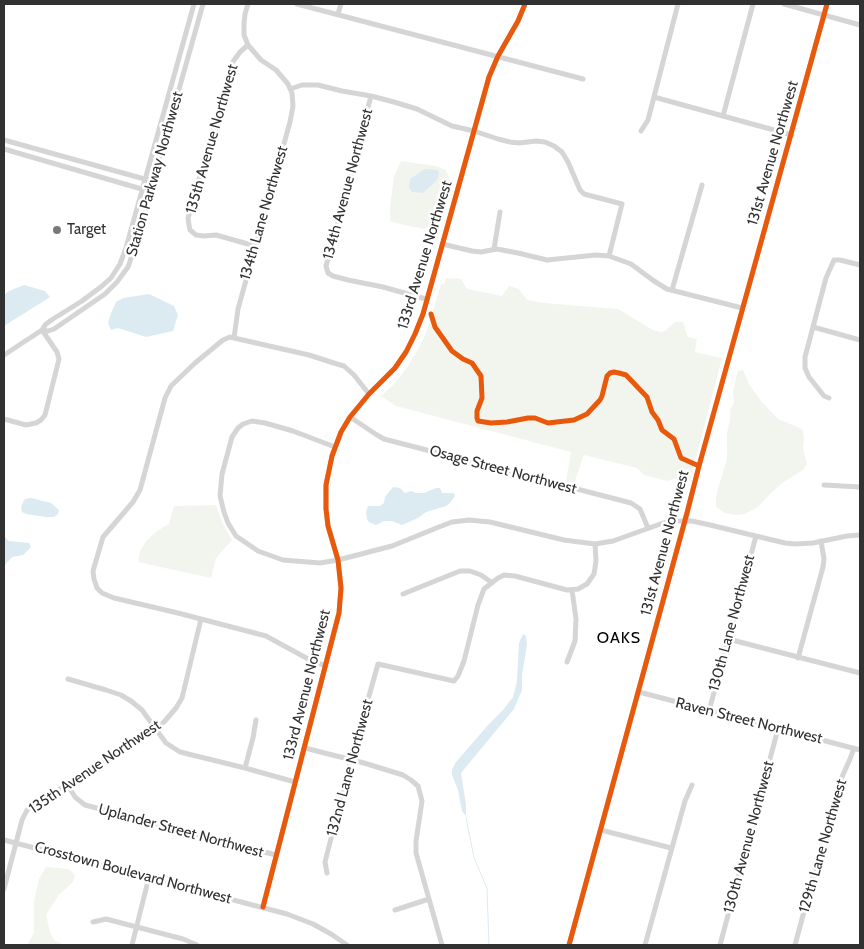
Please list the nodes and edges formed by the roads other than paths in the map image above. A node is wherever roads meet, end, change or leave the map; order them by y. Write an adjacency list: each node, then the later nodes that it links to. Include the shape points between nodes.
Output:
1 (194, 4): 26 (street, Station Parkway Northwest)
2 (204, 4): 27 (street, Station Parkway Northwest)
3 (248, 4): 14 (street, via 244,35)
4 (297, 4): 11 (street)
5 (340, 4): 11 (street)
6 (525, 4): 15 (street, 133rd Avenue Northwest)
7 (678, 4): 19 (street)
8 (753, 4): 20 (street)
9 (784, 4): 12 (street)
10 (827, 4): 12 (street, 131st Avenue Northwest)
11 (338, 14): 15 (street)
12 (824, 15): 13 (street); 23 (street, 131st Avenue Northwest)
13 (860, 25)
14 (248, 45): 17 (street, via 261,60 276,70); 35 (street, 135th Avenue Northwest, via 232,62 188,218 190,230 196,235 216,236)
15 (498, 56): 16 (street); 21 (street, 133rd Avenue Northwest)
16 (583, 79)
17 (290, 89): 18 (street, via 318,85); 35 (street, 134th Lane Northwest, via 293,106 290,122)
18 (371, 96): 21 (street); 40 (street, 134th Avenue Northwest, via 326,266 333,276)
19 (654, 97): 20 (street); 22 (street, via 648,120)
20 (723, 116): 23 (street)
21 (474, 131): 34 (street, 133rd Avenue Northwest); 37 (street, via 510,142 536,140 554,146 562,152 584,194 622,204)
22 (641, 131)
23 (792, 135): 41 (street, 131st Avenue Northwest)
24 (4, 140): 26 (street)
25 (4, 149): 29 (street)
26 (146, 179): 27 (street); 29 (street, Station Parkway Northwest)
27 (153, 181): 30 (street, Station Parkway Northwest)
28 (702, 185): 39 (street)
29 (143, 189): 30 (street); 32 (street, Station Parkway Northwest)
30 (150, 191): 33 (street, Station Parkway Northwest)
31 (500, 212): 36 (street)
32 (130, 236): 33 (street); 43 (street, Station Parkway Northwest, via 120,264 110,278)
33 (138, 238): 43 (street, Station Parkway Northwest, via 128,267 105,294 54,329)
34 (442, 244): 36 (street, via 481,252); 40 (street, 133rd Avenue Northwest)
35 (255, 246): 44 (street, 134th Lane Northwest, via 238,309)
36 (494, 249): 37 (street, via 547,260)
37 (609, 256): 39 (street, via 631,264)
38 (860, 265): 42 (street, via 834,260)
39 (672, 290): 41 (street)
40 (426, 298): 47 (street, 133rd Avenue Northwest, via 418,328 406,353)
41 (742, 308): 54 (street, 131st Avenue Northwest)
42 (814, 327): 45 (street); 48 (street, via 805,357 806,368 814,384)
43 (42, 330): 46 (street, Station Parkway Northwest); 50 (street, via 59,359 45,415 36,423 26,425)
44 (234, 338): 47 (street, via 344,366); 64 (street, via 223,340 172,386 165,398 140,490 103,537 93,571 97,588 102,593)
45 (860, 340)
46 (4, 355)
47 (369, 394): 49 (street, 133rd Avenue Northwest)
48 (828, 398)
49 (350, 417): 51 (street, 133rd Avenue Northwest); 55 (street, Osage Street Northwest, via 384,439 631,503 640,510)
50 (4, 419)
51 (335, 446): 60 (street, 133rd Avenue Northwest, via 328,469 325,502); 60 (street, via 265,423 252,421 243,424 232,437 220,496 228,523 236,536 258,551 283,560 320,563)
52 (824, 485): 53 (street)
53 (860, 487)
54 (684, 520): 55 (street); 57 (street); 71 (street, 131st Avenue Northwest)
55 (648, 528): 59 (street)
56 (860, 535): 58 (street)
57 (756, 536): 58 (street, via 795,544); 65 (street, 130th Lane Northwest)
58 (820, 541): 66 (street, via 823,567)
59 (595, 544): 60 (street, via 469,520 452,522 392,546); 62 (street, via 594,574 590,581)
60 (338, 560): 68 (street, 133rd Avenue Northwest, via 340,613)
61 (491, 582): 62 (street, via 504,576 515,576); 63 (street, via 460,571); 79 (street, 132nd Lane Northwest, via 480,597 464,661 454,681 378,664)
62 (572, 590): 67 (street, via 575,641)
63 (403, 594)
64 (201, 619): 68 (street, via 266,636); 74 (street, 135th Avenue Northwest, via 182,698 164,722)
65 (728, 639): 66 (street); 72 (street, 130th Lane Northwest)
66 (798, 658): 69 (street)
67 (567, 662)
68 (326, 666): 76 (street, 133rd Avenue Northwest)
69 (860, 673)
70 (68, 680): 74 (street, via 121,695 142,710)
71 (638, 692): 72 (street, Raven Street Northwest); 84 (street, 131st Avenue Northwest)
72 (709, 711): 75 (street, Raven Street Northwest)
73 (256, 720): 80 (street)
74 (155, 728): 80 (street, via 166,743 180,752); 82 (street, 135th Avenue Northwest)
75 (778, 729): 77 (street, Raven Street Northwest); 103 (street, 130th Avenue Northwest)
76 (304, 748): 79 (street); 81 (street, 133rd Avenue Northwest)
77 (854, 748): 78 (street, Raven Street Northwest); 104 (street, 129th Lane Northwest, via 836,796)
78 (860, 750)
79 (351, 760): 89 (street, 132nd Lane Northwest, via 325,862); 92 (street, via 404,775 418,786 422,801 416,853)
80 (245, 768): 81 (street)
81 (295, 782): 88 (street, 133rd Avenue Northwest)
82 (67, 784): 86 (street, 135th Avenue Northwest, via 27,810); 88 (street, Uplander Street Northwest, via 85,806)
83 (692, 785): 87 (street)
84 (601, 830): 87 (street); 101 (street, 131st Avenue Northwest)
85 (4, 840): 86 (street, Crosstown Boulevard Northwest)
86 (15, 843): 90 (street, Crosstown Boulevard Northwest); 91 (street, 135th Avenue Northwest)
87 (671, 848): 102 (street)
88 (276, 855): 93 (street, 133rd Avenue Northwest)
89 (327, 873)
90 (150, 877): 93 (street, Crosstown Boulevard Northwest); 96 (street)
91 (4, 889)
92 (429, 899): 94 (street); 100 (street)
93 (263, 907): 99 (street, Crosstown Boulevard Northwest, via 312,924)
94 (394, 910)
95 (94, 922): 96 (street, via 106,919)
96 (137, 927): 97 (street); 98 (street)
97 (132, 945)
98 (197, 945)
99 (347, 945)
100 (442, 945)
101 (569, 945)
102 (645, 945)
103 (720, 945)
104 (795, 945)

